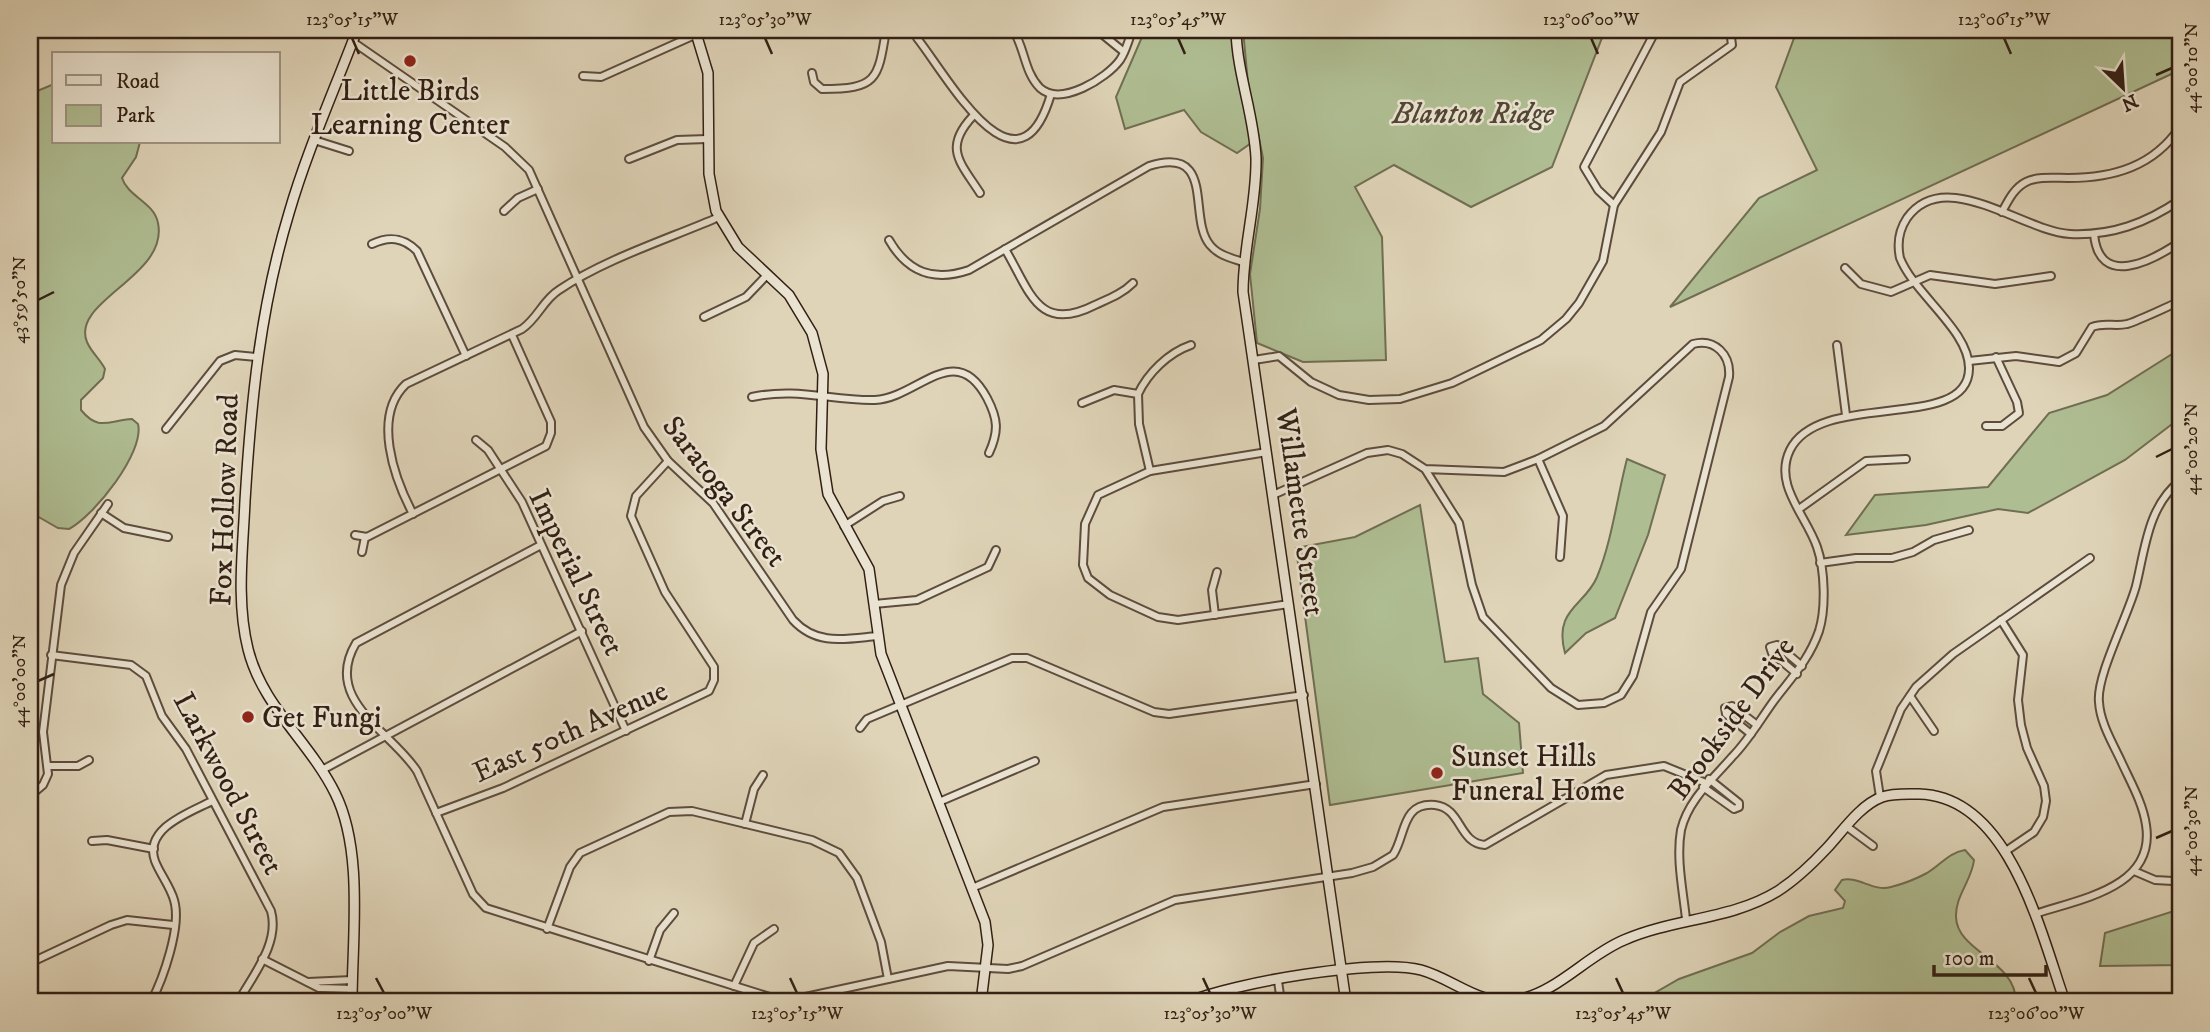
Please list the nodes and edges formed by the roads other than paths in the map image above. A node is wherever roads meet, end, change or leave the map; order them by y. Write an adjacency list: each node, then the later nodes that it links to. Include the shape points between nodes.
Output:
1 (357, 30): 11 (street, Fox Hollow Road)
2 (886, 30): 13 (street, via 880,67 867,82 822,89)
3 (1013, 30): 15 (street, via 1025,51 1029,71 1041,89)
4 (1097, 30): 12 (street)
5 (1132, 30): 12 (street)
6 (1236, 30): 34 (street, Willamette Street, via 1256,156 1254,207)
7 (1656, 30): 25 (street, via 1584,167)
8 (1730, 30): 25 (street, via 1733,41 1680,82 1661,132)
9 (696, 32): 14 (street, via 601,77); 19 (street, via 708,73)
10 (917, 38): 16 (street)
11 (353, 41): 18 (street, Fox Hollow Road); 22 (street, Saratoga Street, via 520,158)
12 (1124, 52): 15 (street, via 1115,65 1078,89)
13 (812, 72)
14 (583, 76)
15 (1051, 94): 16 (street, via 1039,127 1023,138 1002,136)
16 (973, 116): 23 (street, via 960,131 955,150)
17 (2180, 127): 27 (street, via 2157,155 2131,167 2101,177 2026,182)
18 (314, 139): 20 (street); 46 (street, Fox Hollow Road, via 277,256)
19 (708, 139): 21 (street, via 677,141); 28 (street, via 709,174)
20 (349, 151)
21 (629, 159)
22 (538, 188): 26 (street); 38 (street, Saratoga Street)
23 (979, 193)
24 (2180, 200): 29 (street, via 2132,226)
25 (1614, 205): 49 (street, via 1603,261 1566,319 1529,346 1452,383 1400,399 1352,399 1311,382 1279,356)
26 (504, 211)
27 (2002, 212): 29 (street, via 2043,229); 39 (street, via 1955,198 1936,198 1919,206 1907,218 1899,239 1900,258)
28 (719, 217): 36 (street, via 738,247); 38 (street)
29 (2094, 234): 31 (street, via 2098,253 2120,267 2138,264)
30 (889, 240): 33 (street, via 907,264 934,276 969,270)
31 (2180, 242)
32 (372, 244): 47 (street, via 395,238 417,251)
33 (1005, 249): 34 (street, via 1149,166 1173,163 1195,179 1209,244 1225,257); 40 (street, via 1035,300 1054,315 1078,314)
34 (1243, 262): 49 (street, Willamette Street)
35 (1845, 268): 39 (street, via 1861,284 1885,292)
36 (768, 274): 42 (street, via 746,297); 51 (street, via 789,295 812,333)
37 (2051, 276): 39 (street, via 1981,283 1936,274)
38 (579, 278): 43 (street, via 556,291 529,324); 63 (street, Saratoga Street, via 644,427)
39 (1914, 281): 50 (street, via 1957,337)
40 (1133, 283)
41 (2180, 300): 48 (street, via 2130,323 2092,327 2081,348 2065,360)
42 (704, 317)
43 (512, 334): 47 (street); 66 (street, via 552,427 550,439 540,451)
44 (1191, 345): 52 (street, via 1171,354)
45 (1837, 345): 55 (street)
46 (257, 356): 57 (street, via 235,355 220,361); 109 (street, Fox Hollow Road, via 241,574 244,631 267,695)
47 (466, 356): 75 (street, via 406,384 391,402 388,415 394,466)
48 (1996, 357): 50 (street); 56 (street, via 2019,412 2002,426)
49 (1254, 360): 59 (street, Willamette Street)
50 (1969, 361): 55 (street, Brookside Drive, via 1966,384 1950,400)
51 (824, 394): 53 (street, via 779,391); 60 (street, via 884,399 943,373 964,373 980,386 997,419); 76 (street, via 822,470)
52 (1138, 394): 54 (street, via 1114,390); 67 (street, via 1139,424)
53 (752, 397)
54 (1082, 403)
55 (1846, 415): 73 (street, Brookside Drive, via 1800,435 1790,450 1784,467 1786,483)
56 (1986, 426)
57 (166, 429)
58 (476, 440): 66 (street, Imperial Street)
59 (1267, 452): 67 (street); 70 (street, Willamette Street)
60 (989, 453)
61 (1538, 459): 65 (street, via 1504,472); 69 (street, via 1604,426 1688,347 1704,343 1724,353 1729,377 1681,569 1651,612 1633,676 1621,695 1604,703 1578,705 1551,688 1483,617 1459,523); 84 (street, via 1563,516)
62 (1906, 459): 73 (street, via 1866,461)
63 (668, 461): 93 (street, Saratoga Street, via 713,503 799,626 825,640); 102 (street, East 50th Avenue, via 636,496 631,516 665,592 711,661 714,680 701,697)
64 (1425, 469): 65 (street); 69 (street); 70 (street, via 1402,454 1380,450)
65 (1449, 470): 69 (street, via 1434,476)
66 (500, 471): 75 (street); 81 (street, Imperial Street, via 522,502)
67 (1150, 471): 90 (street, via 1098,495 1089,508 1083,552 1088,578 1110,595 1158,617 1178,620)
68 (2180, 481): 124 (street, via 2153,516 2124,622 2098,692 2105,725 2147,826 2145,852)
69 (1438, 489)
70 (1273, 495): 89 (street, Willamette Street)
71 (900, 496): 76 (street, via 883,501)
72 (108, 504): 74 (street)
73 (1799, 509): 86 (street, Brookside Drive)
74 (101, 513): 79 (street, via 124,528); 94 (street, via 64,574)
75 (413, 514): 80 (street)
76 (844, 526): 88 (street, via 869,569)
77 (1969, 530): 86 (street, via 1892,558)
78 (355, 535): 80 (street)
79 (168, 537)
80 (365, 537): 83 (street)
81 (541, 545): 92 (street, Imperial Street); 105 (street, via 355,643 346,671 352,697)
82 (996, 551): 88 (street, via 988,568 922,598)
83 (362, 552)
84 (1560, 556)
85 (2090, 558): 91 (street)
86 (1820, 563): 95 (street, Brookside Drive, via 1820,629)
87 (1217, 572): 90 (street, via 1212,590)
88 (874, 604): 93 (street)
89 (1289, 604): 90 (street); 97 (street, Willamette Street)
90 (1215, 615)
91 (2001, 620): 98 (street, via 1936,667); 123 (street, via 2023,655 2018,699 2021,725 2046,801 2034,832)
92 (582, 631): 102 (street, Imperial Street); 105 (street)
93 (877, 636): 99 (street)
94 (51, 655): 108 (street, via 43,732); 115 (street, Larkwood Street, via 129,664 140,670 149,679 162,716 186,749)
95 (1802, 666): 96 (street, Brookside Drive); 96 (street, via 1777,645 1770,647)
96 (1797, 674): 100 (street, Brookside Drive)
97 (1304, 695): 99 (street, via 1169,714 1154,712 1027,658 1012,658); 112 (street, Willamette Street)
98 (1910, 696): 103 (street); 114 (street, via 1876,771)
99 (900, 706): 101 (street, via 867,719); 116 (street)
100 (1757, 725): 104 (street, Brookside Drive); 104 (street, via 1732,706 1725,708 1726,714)
101 (860, 728)
102 (626, 731): 117 (street, East 50th Avenue, via 503,789)
103 (1934, 731)
104 (1751, 734): 111 (street, Brookside Drive)
105 (386, 735): 109 (street); 117 (street, via 417,771)
106 (89, 760): 108 (street, via 76,767)
107 (1035, 761): 116 (street)
108 (48, 766): 113 (street, via 43,785)
109 (322, 770): 141 (street, Fox Hollow Road, via 336,794 349,841)
110 (763, 775): 118 (street, via 754,789)
111 (1706, 783): 111 (street, via 1734,809 1739,807 1739,803); 125 (street, via 1664,766 1606,775 1485,845 1469,839 1450,811 1423,806 1405,821 1390,859); 130 (street, Brookside Drive, via 1682,826 1679,846)
112 (1316, 784): 125 (street, Willamette Street); 127 (street, via 1163,807)
113 (30, 796)
114 (1880, 797): 119 (street); 123 (street, via 1929,794 1957,803 1987,826)
115 (212, 801): 122 (street, via 167,825); 134 (street, Larkwood Street, via 271,911 273,936)
116 (939, 802): 127 (street)
117 (436, 813): 132 (street, via 480,904)
118 (745, 824): 132 (street, via 677,811 586,850 570,867); 139 (street, via 818,842 844,859 857,878 881,942)
119 (1846, 826): 121 (street); 130 (street, via 1779,891 1724,914)
120 (92, 841): 122 (street)
121 (1873, 846)
122 (154, 849): 131 (street, via 175,902)
123 (2006, 850): 129 (street)
124 (2134, 871): 126 (street, via 2155,880); 129 (street, via 2116,886)
125 (1328, 876): 137 (street, via 1189,896 1022,966); 138 (street, Willamette Street)
126 (2173, 881)
127 (972, 888): 137 (street, via 988,933)
128 (674, 913): 135 (street, via 660,930)
129 (2035, 914): 152 (street)
130 (1686, 919): 151 (street, via 1620,941 1537,995)
131 (173, 925): 136 (street, via 127,920); 144 (street, via 166,972)
132 (547, 929): 135 (street)
133 (774, 929): 142 (street, via 754,943)
134 (262, 959): 141 (street, via 319,989); 145 (street, Larkwood Street)
135 (649, 961): 142 (street)
136 (30, 963)
137 (986, 967): 139 (street, via 948,967); 147 (street)
138 (1341, 971): 140 (street); 143 (street, via 1403,966 1448,980); 150 (street, Willamette Street)
139 (888, 979): 142 (street, via 789,1000)
140 (1278, 981): 148 (street, via 1211,992); 149 (street)
141 (352, 984): 146 (street, Fox Hollow Road)
142 (734, 986)
143 (1476, 1000): 151 (street)
144 (150, 1002)
145 (238, 1002)
146 (352, 1002)
147 (981, 1002)
148 (1188, 1002)
149 (1281, 1002)
150 (1346, 1002)
151 (1496, 1002)
152 (2065, 1002)

